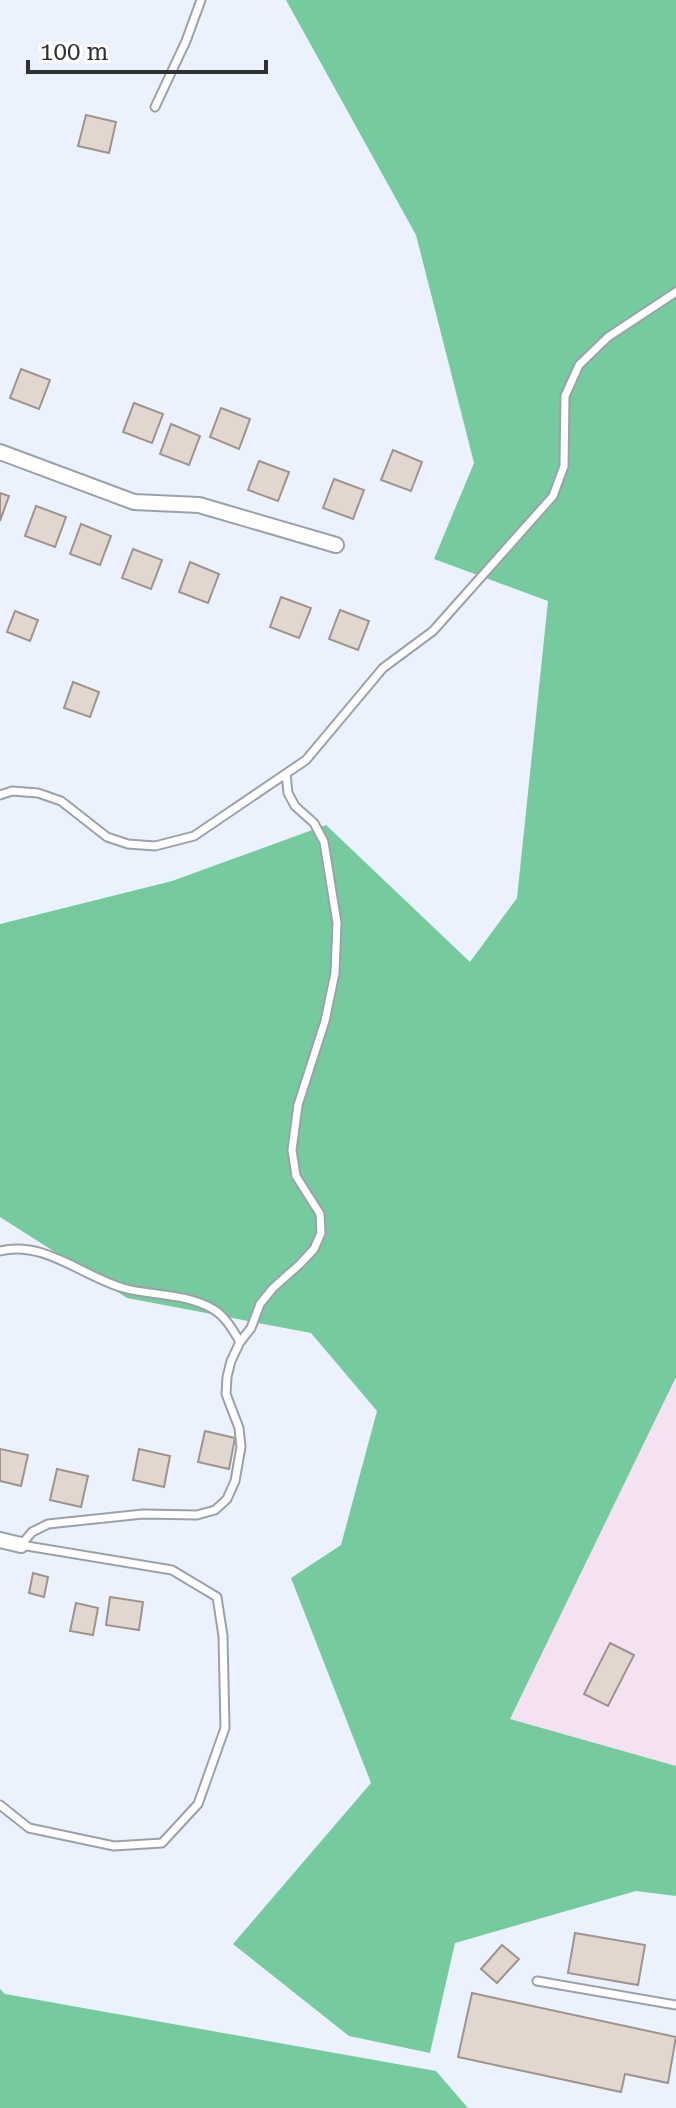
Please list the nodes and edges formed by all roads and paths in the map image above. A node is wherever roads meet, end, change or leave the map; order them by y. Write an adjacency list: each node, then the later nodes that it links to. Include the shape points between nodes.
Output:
1 (201, 0): 2 (lane)
2 (155, 107)
3 (676, 292): 6 (lane, via 608,337 579,365 565,396 564,466 553,496 433,631 383,668 306,760)
4 (0, 452): 5 (street, via 134,502 199,505)
5 (336, 545)
6 (286, 774): 7 (lane, via 194,836 155,846 107,837 61,801 38,793); 9 (lane, via 295,806 314,823 324,842 337,923 325,1021 298,1105 292,1150 296,1176 320,1214 321,1233 314,1249 260,1304)
7 (0, 795)
8 (0, 1251): 9 (lane, via 34,1251 118,1286 194,1300 215,1310)
9 (240, 1342): 11 (lane, via 227,1377 226,1394 241,1447 227,1499 215,1510 197,1515 143,1514 48,1524)
10 (0, 1540): 11 (street)
11 (21, 1545): 12 (lane, via 172,1570 217,1597 225,1728 198,1804 162,1843 114,1846 29,1828)
12 (0, 1805)
13 (537, 1981): 14 (lane)
14 (676, 2005)

